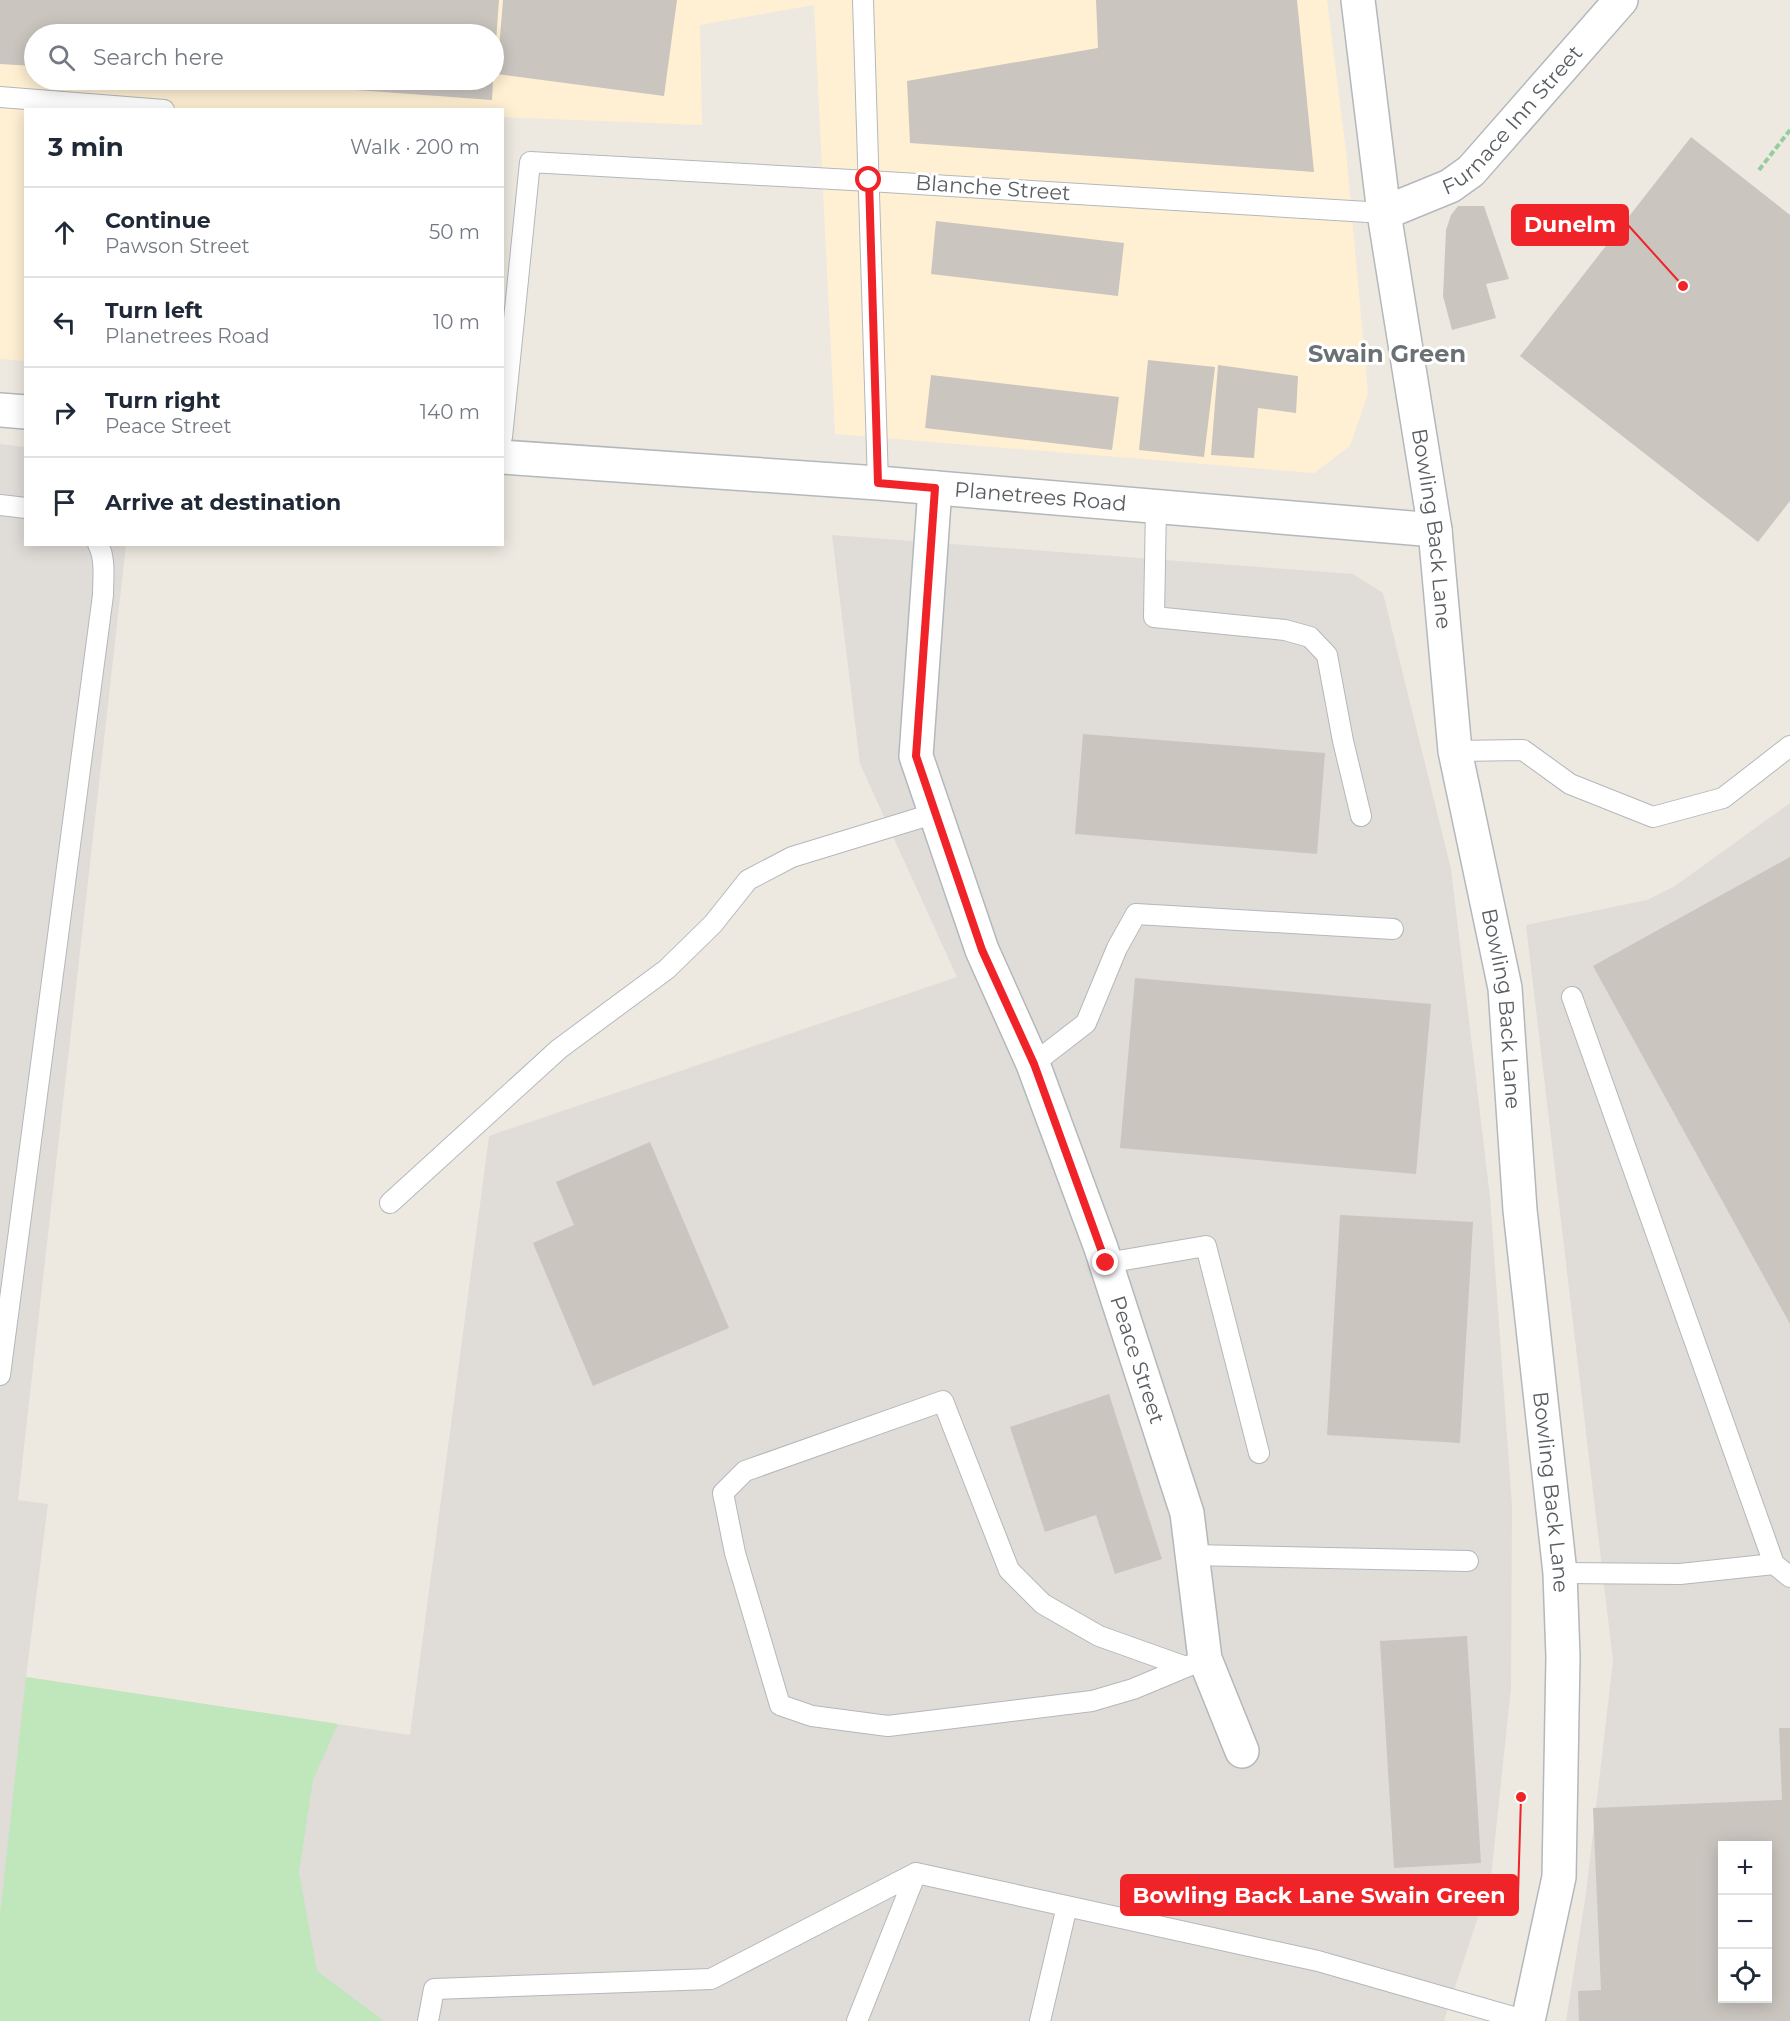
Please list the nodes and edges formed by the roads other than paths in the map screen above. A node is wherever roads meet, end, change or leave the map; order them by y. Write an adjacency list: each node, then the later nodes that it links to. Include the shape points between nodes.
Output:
1 (863, 0): 6 (lane)
2 (1358, 0): 7 (street, Bowling Back Lane)
3 (1621, 0): 7 (street, Furnace Inn Street, via 1471,171 1450,186)
4 (0, 98): 5 (lane)
5 (137, 108)
6 (869, 180): 7 (lane, Blanche Street); 10 (lane, Blanche Street, via 530,162); 12 (lane)
7 (1384, 213): 17 (street, Bowling Back Lane)
8 (0, 410): 9 (street)
9 (24, 412)
10 (504, 417)
11 (504, 457): 12 (street, Planetrees Road)
12 (878, 483): 13 (street, Planetrees Road)
13 (935, 488): 15 (street, Planetrees Road); 21 (street, Peace Street, via 916,756)
14 (0, 505): 16 (lane)
15 (1156, 507): 17 (street, Planetrees Road); 22 (lane, via 1154,617 1285,630 1310,637 1327,655)
16 (24, 508)
17 (1435, 530): 20 (street, Bowling Back Lane)
18 (99, 546): 28 (lane, via 103,595)
19 (1790, 746): 20 (lane, via 1723,798 1653,817 1570,784 1523,750)
20 (1455, 751): 33 (street, Bowling Back Lane, via 1505,988 1520,1210)
21 (936, 813): 25 (street, Peace Street, via 982,950); 26 (lane, via 792,857 748,880 713,924 667,969 559,1049)
22 (1361, 816)
23 (1394, 929): 25 (lane, via 1136,915 1117,948 1086,1023)
24 (1572, 997): 32 (lane)
25 (1034, 1064): 27 (street, Peace Street)
26 (390, 1203)
27 (1106, 1263): 29 (lane, via 1206,1246); 30 (street, Peace Street, via 1186,1513)
28 (0, 1375)
29 (1259, 1453)
30 (1192, 1555): 31 (lane); 35 (street, Peace Street)
31 (1468, 1561)
32 (1774, 1564): 33 (lane, via 1680,1574); 34 (lane)
33 (1560, 1573): 42 (street, Bowling Back Lane, via 1563,1657 1559,1876)
34 (1790, 1577)
35 (1196, 1663): 35 (lane, via 1092,1701 888,1726 812,1716 780,1705 735,1553 723,1493 745,1471 944,1401 1009,1570 1043,1604 1099,1636); 36 (street, Peace Street)
36 (1242, 1751)
37 (916, 1873): 38 (lane); 39 (lane, via 711,1979 434,1989); 40 (lane)
38 (1067, 1906): 41 (lane); 42 (lane, via 1318,1961)
39 (428, 2021)
40 (857, 2021)
41 (1040, 2021)
42 (1528, 2021)

